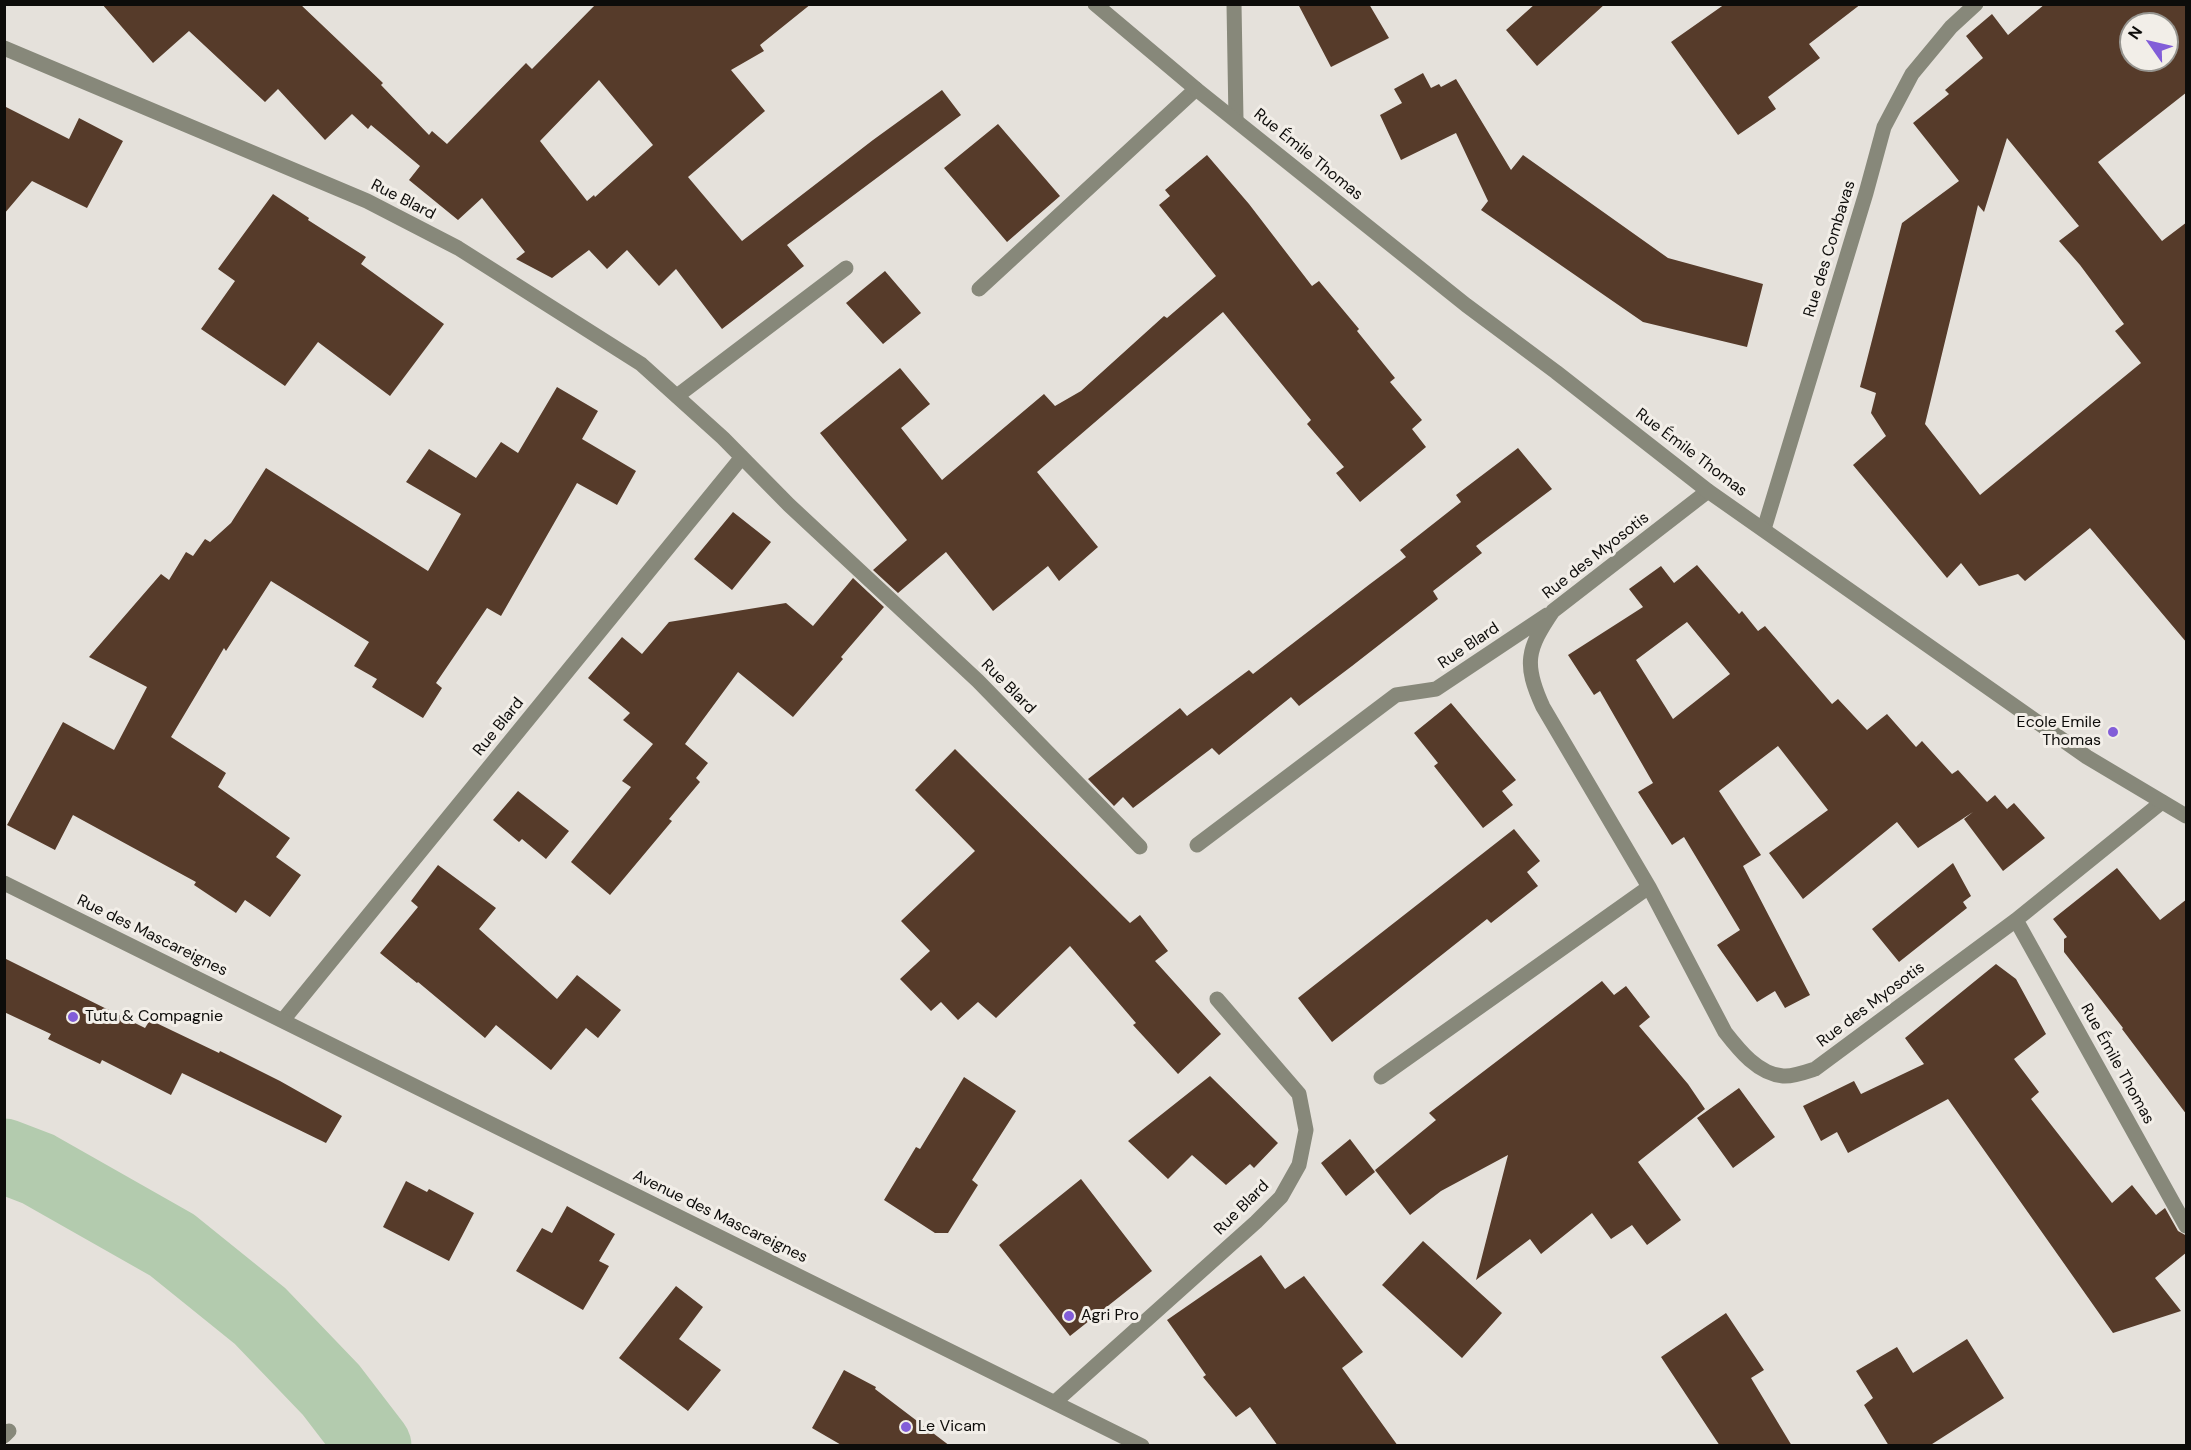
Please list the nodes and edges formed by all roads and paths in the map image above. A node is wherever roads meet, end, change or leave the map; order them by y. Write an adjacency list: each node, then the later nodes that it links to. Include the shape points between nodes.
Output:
1 (1095, 4): 5 (street, Rue Émile Thomas)
2 (1234, 4): 6 (street)
3 (1976, 4): 12 (street, Rue des Combavas, via 1912,74 1884,127)
4 (4, 48): 9 (street, Rue Blard, via 367,201 448,243 640,364)
5 (1196, 89): 6 (street, Rue Émile Thomas); 8 (street)
6 (1236, 120): 11 (street, Rue Émile Thomas, via 1466,305)
7 (846, 268): 9 (street)
8 (979, 289)
9 (677, 396): 10 (street, Rue Blard)
10 (742, 457): 17 (street, Rue Blard, via 978,681); 22 (street, Rue Blard)
11 (1708, 491): 12 (street, Rue Émile Thomas); 13 (street, Rue des Myosotis)
12 (1764, 529): 14 (street, Rue Émile Thomas, via 2087,757)
13 (1553, 611): 16 (street, Rue Blard, via 1437,689 1396,695); 19 (street, Rue des Myosotis, via 1536,636 1529,664 1534,688)
14 (2162, 802): 15 (street, Rue Émile Thomas); 20 (street, Rue des Myosotis)
15 (2187, 816)
16 (1197, 845)
17 (1140, 847)
18 (4, 884): 22 (street, Rue des Mascareignes)
19 (1649, 887): 20 (street, Rue des Myosotis, via 1725,1032 1741,1053 1761,1068 1784,1077 1815,1070); 23 (street)
20 (2016, 920): 24 (street, Rue Émile Thomas)
21 (1216, 999): 25 (street, Rue Blard, via 1299,1094 1306,1130 1299,1165 1281,1197 1256,1222)
22 (284, 1020): 25 (street, Avenue des Mascareignes)
23 (1381, 1077)
24 (2187, 1226)
25 (1055, 1402): 26 (street, Avenue des Mascareignes)
26 (1142, 1446)

